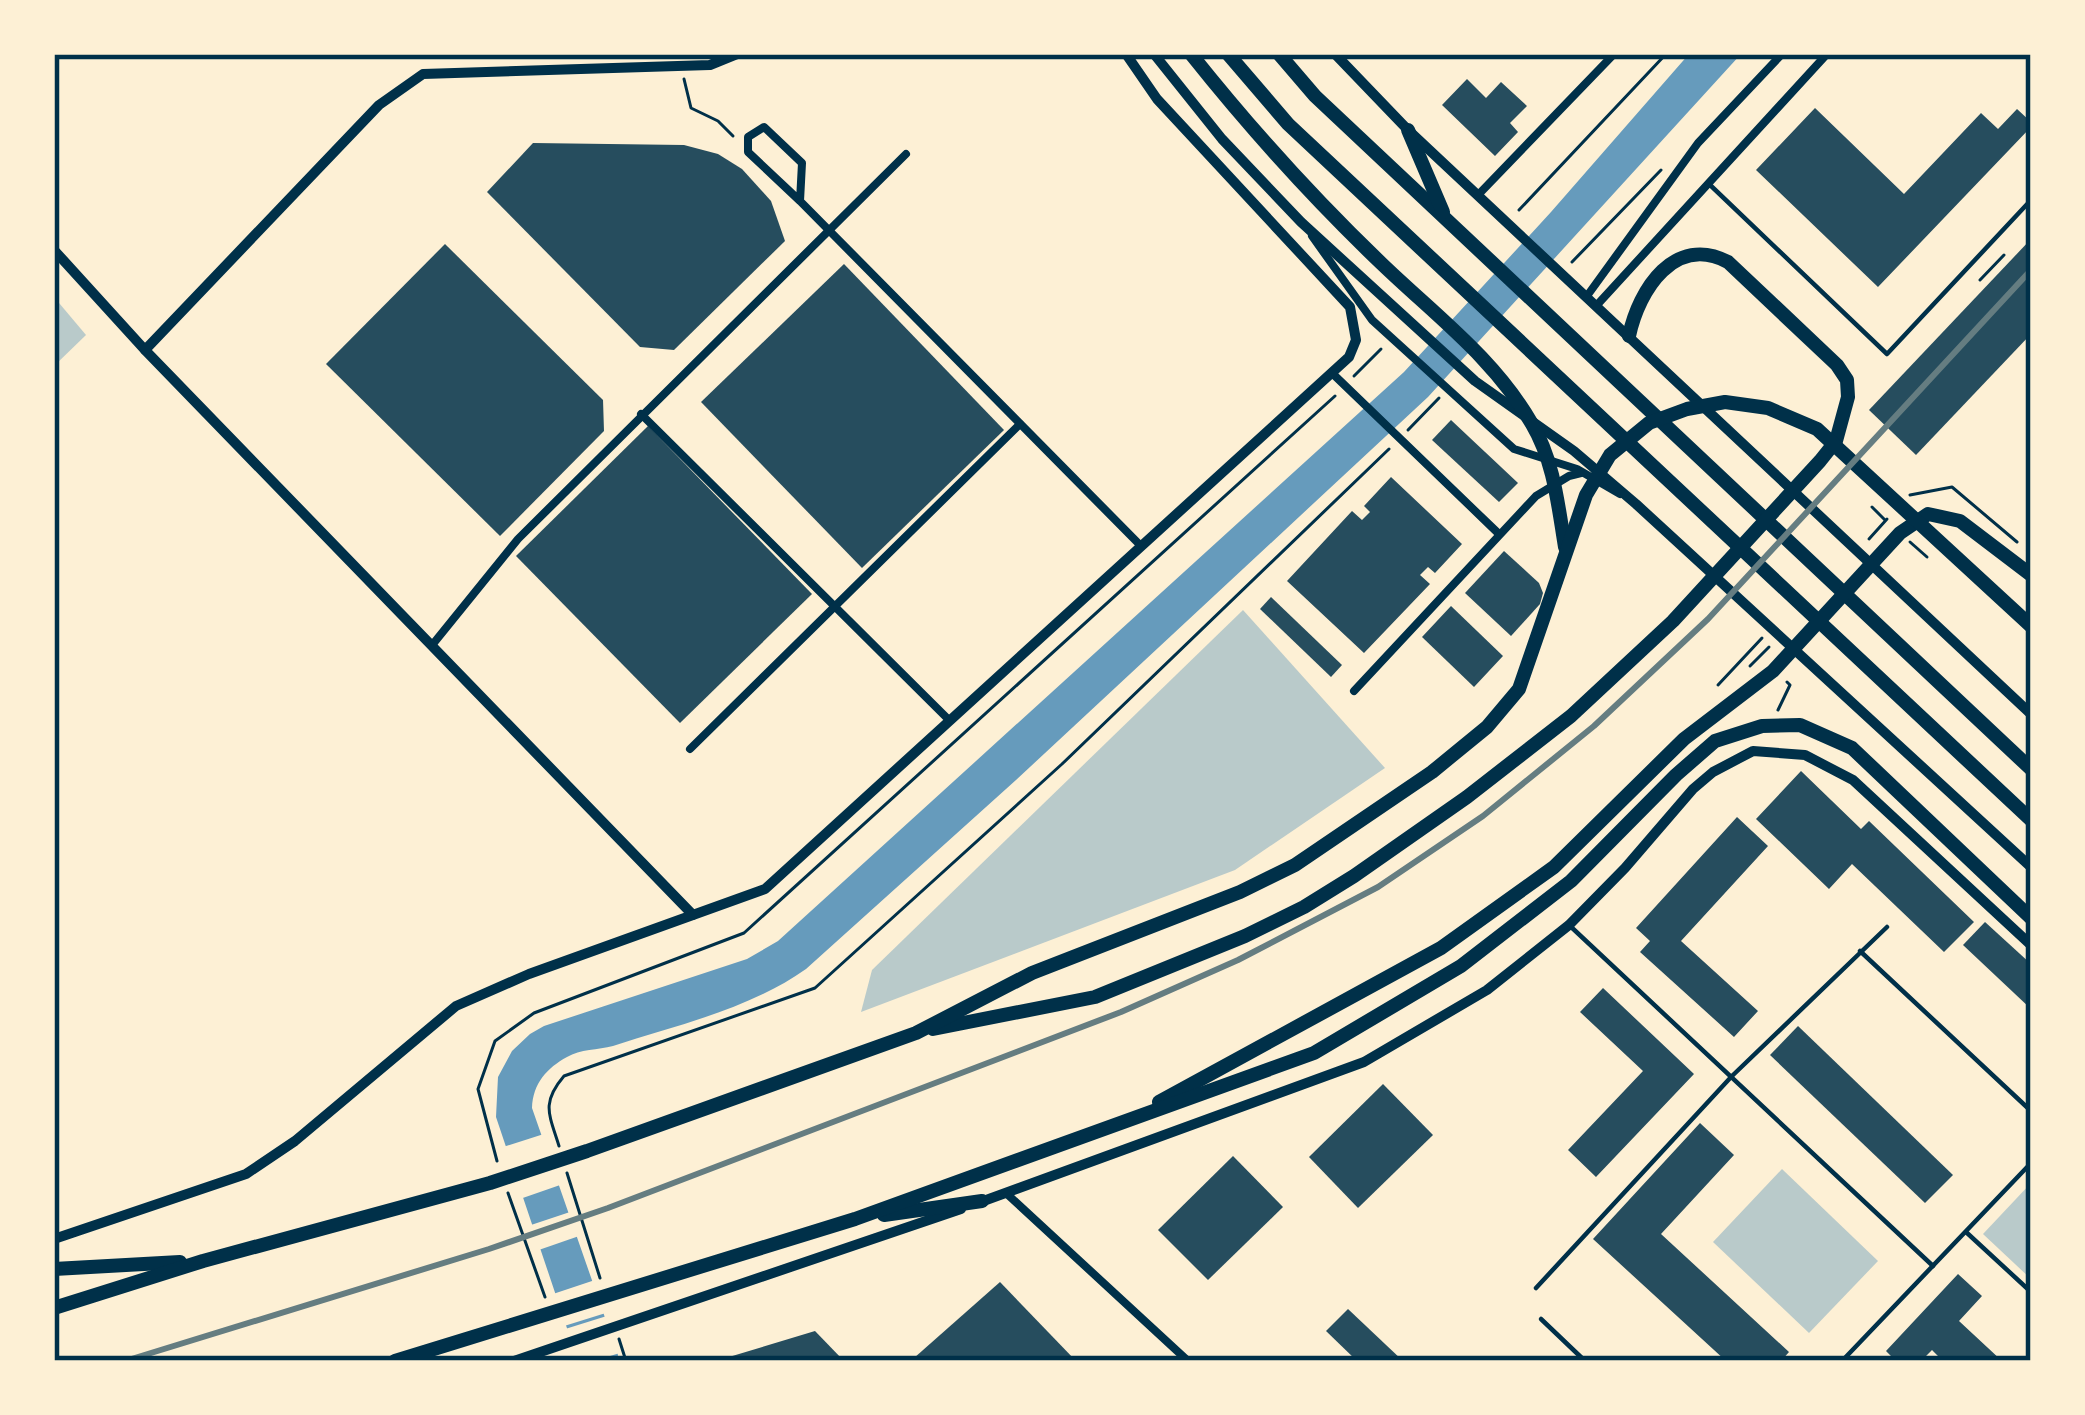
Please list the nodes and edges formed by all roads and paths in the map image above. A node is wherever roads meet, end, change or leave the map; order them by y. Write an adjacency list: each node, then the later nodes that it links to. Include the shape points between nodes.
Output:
1 (737, 54): 12 (street)
2 (1126, 54): 32 (street, via 1156,99 1350,307 1356,340)
3 (1154, 54): 23 (street)
4 (1190, 54): 42 (highway, via 1256,136 1495,368 1551,466)
5 (1228, 54): 56 (highway, via 1288,124)
6 (1279, 54): 22 (highway)
7 (1335, 54): 13 (street)
8 (1614, 54): 18 (street)
9 (1666, 54): 19 (path)
10 (1781, 54): 29 (street, via 1698,143)
11 (1826, 54): 17 (street)
12 (681, 66): 14 (path, via 691,108 718,121); 31 (street, via 423,74 379,105)
13 (1408, 130): 18 (street); 22 (highway)
14 (748, 152): 21 (street); 21 (street, via 748,136 764,127 802,163)
15 (905, 154): 24 (street)
16 (1670, 159): 27 (path)
17 (1708, 183): 20 (lane, via 1887,354); 29 (street)
18 (1479, 194): 29 (street)
19 (1533, 196)
20 (2031, 200)
21 (800, 201): 24 (street)
22 (1445, 216): 55 (highway)
23 (1301, 222): 38 (street, via 1372,320 1458,401 1514,449); 39 (street, via 1475,381)
24 (830, 231): 35 (street); 36 (street)
25 (54, 250): 31 (street)
26 (2003, 255): 28 (path)
27 (1561, 273)
28 (1980, 280)
29 (1592, 300): 30 (street)
30 (1629, 336): 52 (street); 64 (highway, via 1659,274 1684,255 1707,251 1728,262 1847,380 1836,441 1673,621 1571,716 1304,908 1095,997)
31 (145, 350): 47 (street)
32 (1333, 374): 37 (street); 41 (street)
33 (1448, 390): 37 (path)
34 (1319, 412): 80 (path, via 744,933 534,1013 495,1041 478,1089)
35 (641, 414): 44 (street); 47 (street, via 489,569)
36 (1020, 424): 41 (street); 44 (street)
37 (1395, 436): 40 (street); 79 (path, via 1061,764 815,988 565,1076 550,1092 548,1112)
38 (1582, 473): 39 (street); 40 (street, via 1536,496)
39 (1636, 504): 46 (street)
40 (1499, 534): 50 (street)
41 (1141, 546): 53 (street)
42 (1565, 547): 45 (highway, via 1610,455 1649,422 1725,402 1768,407 1817,429); 64 (highway, via 1519,689 1487,727 1414,785 1295,865 1032,973)
43 (2031, 575): 48 (highway, via 1960,520 1928,514 1893,540)
44 (834, 605): 53 (street); 54 (street)
45 (2031, 626)
46 (1770, 629): 49 (path); 57 (street)
47 (433, 644): 58 (street)
48 (1772, 671): 51 (path, via 1790,685); 67 (highway, via 1684,739 1554,867 1441,948)
49 (1718, 685)
50 (1354, 691)
51 (1778, 709)
52 (2031, 714)
53 (948, 718): 58 (street, via 765,890)
54 (690, 748)
55 (2031, 770)
56 (2031, 820)
57 (2031, 867)
58 (693, 915): 73 (street, via 456,1006 246,1174)
59 (2031, 918): 67 (highway, via 1852,748 1801,725 1762,726 1715,741 1571,881 1460,966 1314,1052)
60 (1569, 925): 62 (street, via 1713,772 1753,751 1778,751 1805,755 1853,780); 65 (lane); 69 (street, via 1487,990 1364,1062)
61 (1887, 927): 63 (lane)
62 (2031, 945)
63 (1860, 952): 65 (lane); 66 (lane)
64 (916, 1033): 74 (highway, via 490,1183)
65 (1732, 1076): 75 (lane); 77 (lane)
66 (2031, 1112)
67 (1104, 1131): 71 (highway)
68 (2031, 1163): 72 (lane)
69 (1006, 1193): 70 (street); 87 (street)
70 (982, 1202): 71 (highway); 85 (street)
71 (855, 1220): 84 (highway)
72 (1966, 1232): 75 (lane); 78 (lane)
73 (54, 1240)
74 (203, 1261): 76 (highway); 81 (highway)
75 (1933, 1266): 89 (lane)
76 (54, 1269)
77 (1536, 1288)
78 (2031, 1292)
79 (604, 1293)
80 (549, 1307)
81 (54, 1308)
82 (1540, 1318): 88 (lane)
83 (619, 1338): 86 (path)
84 (395, 1361)
85 (514, 1361)
86 (626, 1361)
87 (1188, 1361)
88 (1585, 1361)
89 (1842, 1361)

